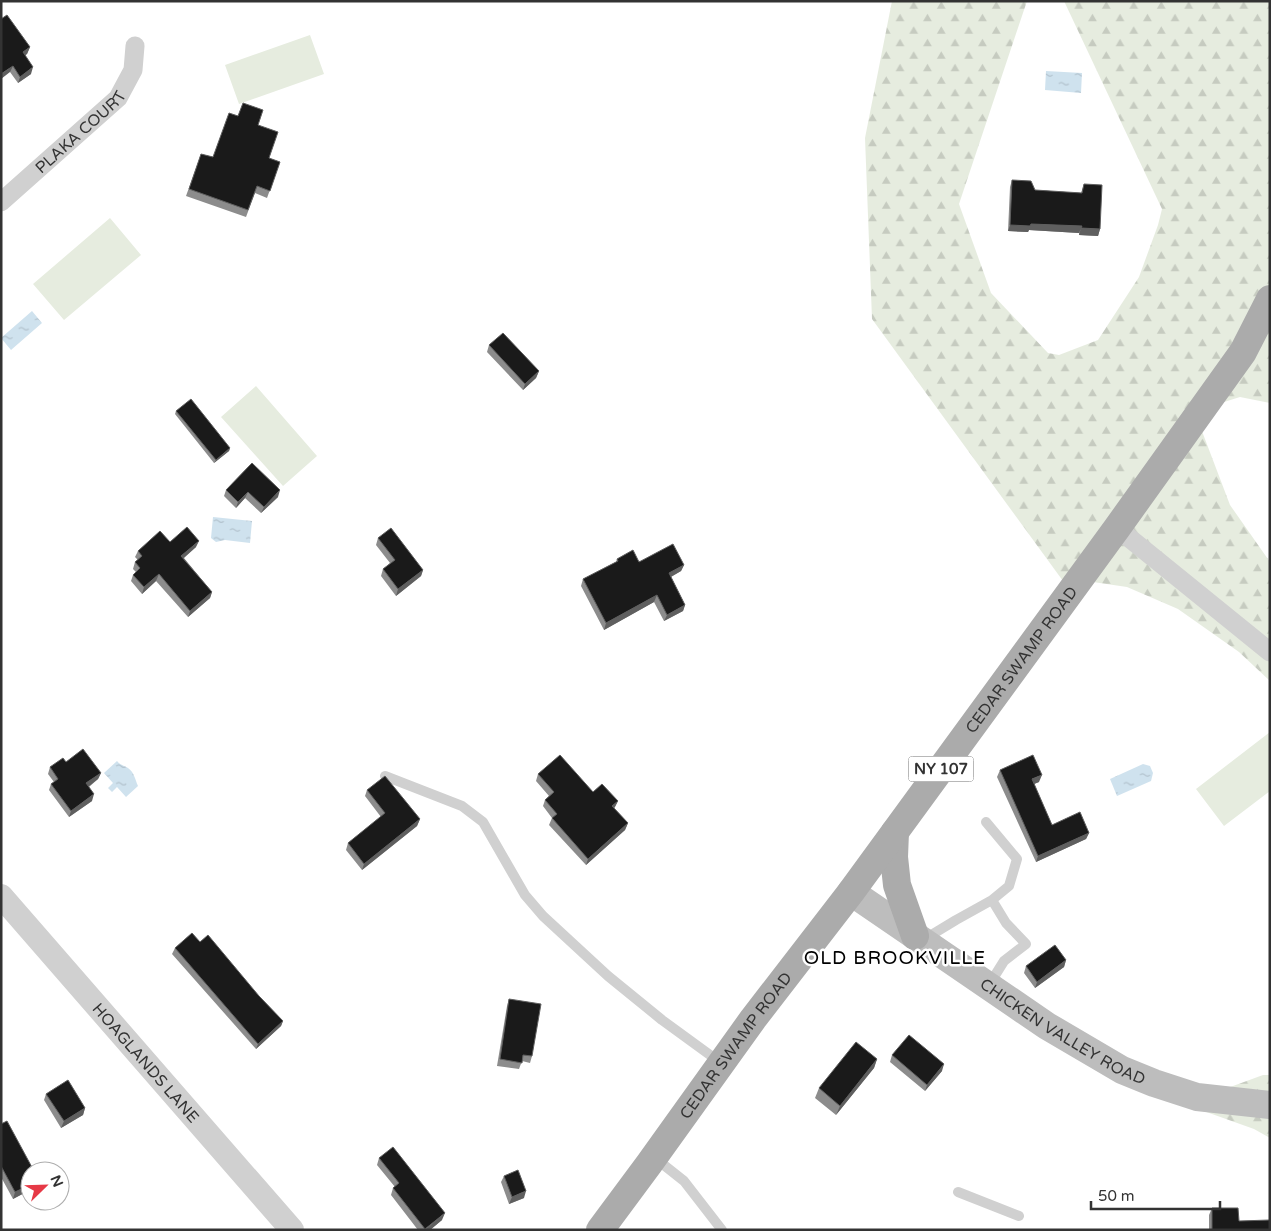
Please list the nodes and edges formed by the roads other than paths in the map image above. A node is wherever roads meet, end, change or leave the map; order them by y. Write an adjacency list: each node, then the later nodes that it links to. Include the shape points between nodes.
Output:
1 (135, 46): 2 (street, PLAKA COURT, via 133,70 118,98)
2 (1, 202)
3 (1270, 299): 4 (main road, CEDAR SWAMP ROAD / NY 107, via 1242,352)
4 (1117, 528): 5 (street); 8 (main road, CEDAR SWAMP ROAD / NY 107)
5 (1270, 652)
6 (385, 776): 14 (lane, via 462,806 483,822 525,895 543,916 608,976)
7 (986, 822): 11 (lane, via 1017,859 1009,886)
8 (895, 832): 9 (main road, CEDAR SWAMP ROAD / NY 107); 12 (main road, via 897,885)
9 (851, 892): 12 (main road, CHICKEN VALLEY ROAD); 14 (main road, CEDAR SWAMP ROAD / NY 107)
10 (1, 896): 19 (street, HOAGLANDS LANE)
11 (992, 900): 12 (lane); 13 (lane, via 1006,923 1026,944 1004,961)
12 (919, 938): 13 (main road, CHICKEN VALLEY ROAD)
13 (988, 986): 15 (main road, CHICKEN VALLEY ROAD, via 1047,1026 1122,1070 1197,1097)
14 (722, 1063): 16 (main road, CEDAR SWAMP ROAD / NY 107)
15 (1270, 1105)
16 (654, 1157): 20 (main road, CEDAR SWAMP ROAD / NY 107); 21 (lane, via 684,1181)
17 (958, 1192): 18 (lane)
18 (1019, 1216)
19 (292, 1230)
20 (600, 1230)
21 (722, 1230)

